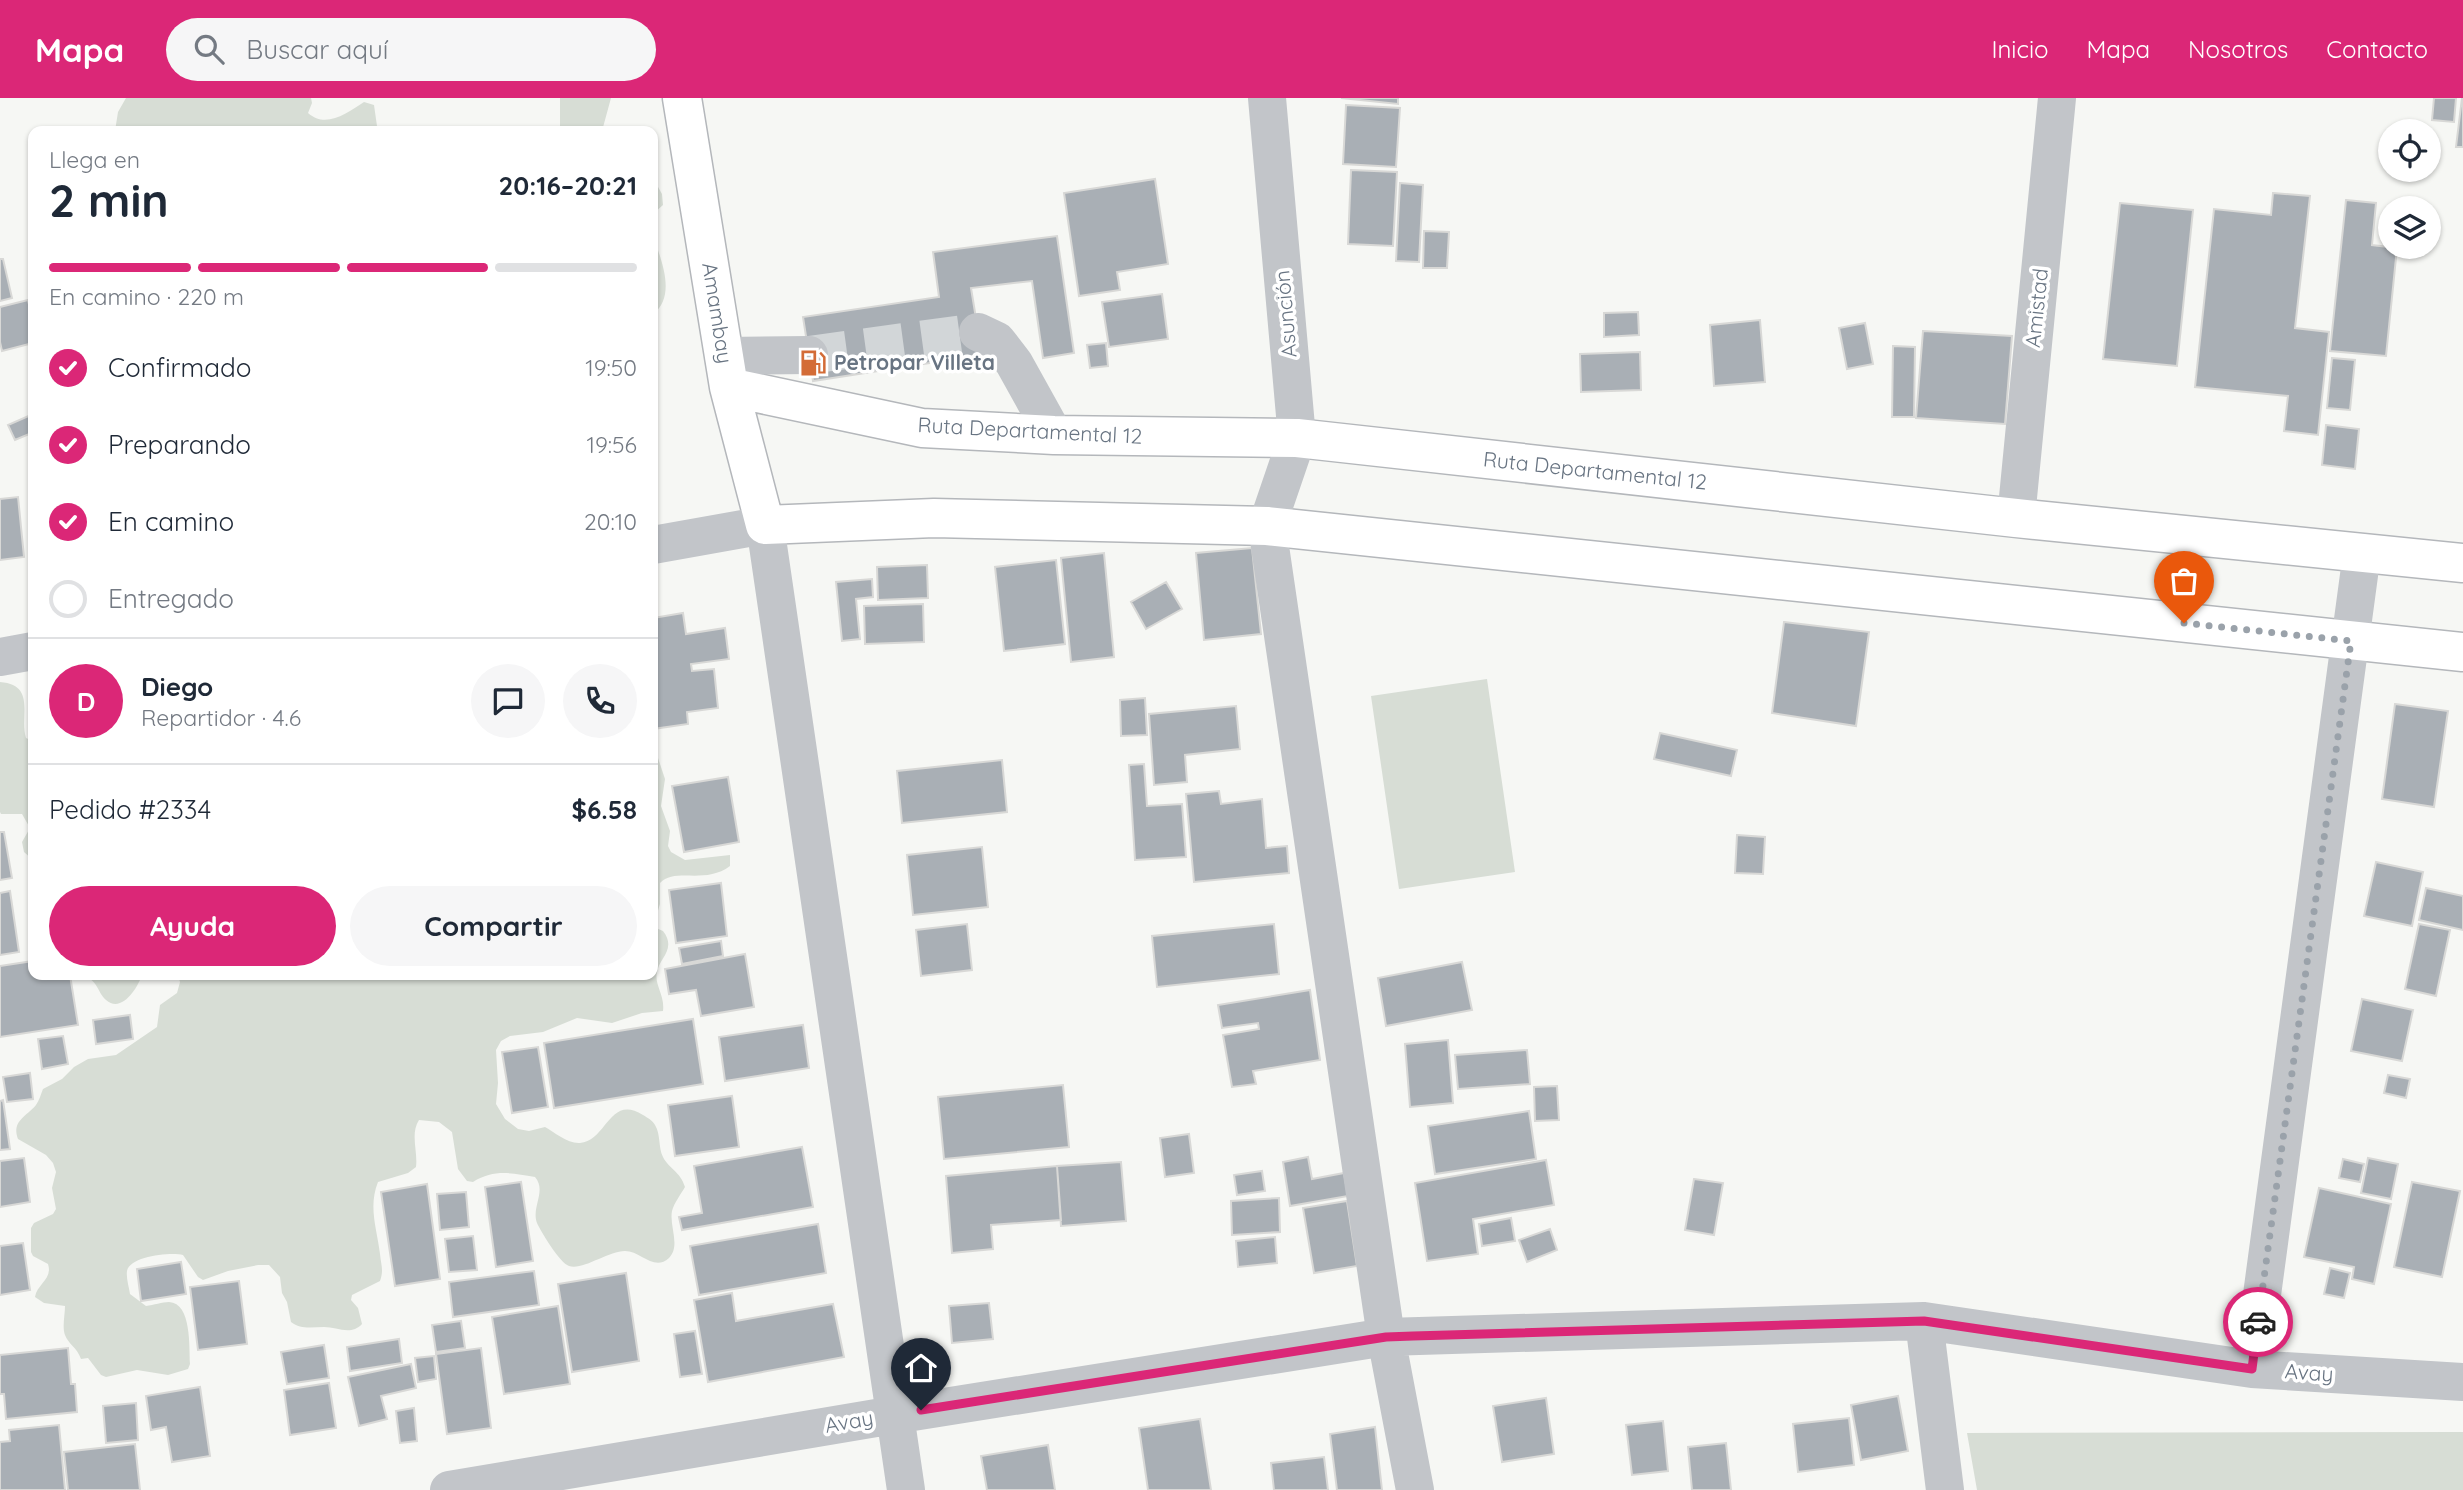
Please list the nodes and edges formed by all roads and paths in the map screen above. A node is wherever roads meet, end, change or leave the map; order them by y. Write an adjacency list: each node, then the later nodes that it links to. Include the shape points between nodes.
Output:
1 (682, 98): 6 (main road, Amambay)
2 (1267, 98): 8 (street, Asunción)
3 (2057, 98): 9 (street, Amistad)
4 (978, 332): 7 (street, via 997,341 1014,363)
5 (809, 355): 6 (street)
6 (727, 371): 7 (main road, Ruta Departamental 12, via 922,428); 10 (main road, Amambay)
7 (1054, 435): 8 (main road, Ruta Departamental 12)
8 (1297, 438): 9 (main road, Ruta Departamental 12); 11 (street, Asunción)
9 (2016, 518): 13 (main road, Ruta Departamental 12)
10 (765, 526): 11 (main road, via 934,518); 12 (street); 23 (street)
11 (1267, 526): 15 (main road); 20 (street)
12 (658, 544)
13 (2362, 553): 14 (main road, Ruta Departamental 12); 15 (street)
14 (2463, 563)
15 (2351, 641): 17 (main road); 21 (street)
16 (28, 652): 18 (street)
17 (2463, 652)
18 (0, 657)
19 (1924, 1321): 20 (street, Avay); 21 (street, Avay); 27 (street)
20 (1386, 1337): 23 (street, Avay); 26 (street)
21 (2252, 1369): 22 (street, Avay)
22 (2463, 1382)
23 (894, 1415): 24 (street, Avay); 25 (street)
24 (449, 1490)
25 (906, 1490)
26 (1415, 1490)
27 (1945, 1490)

